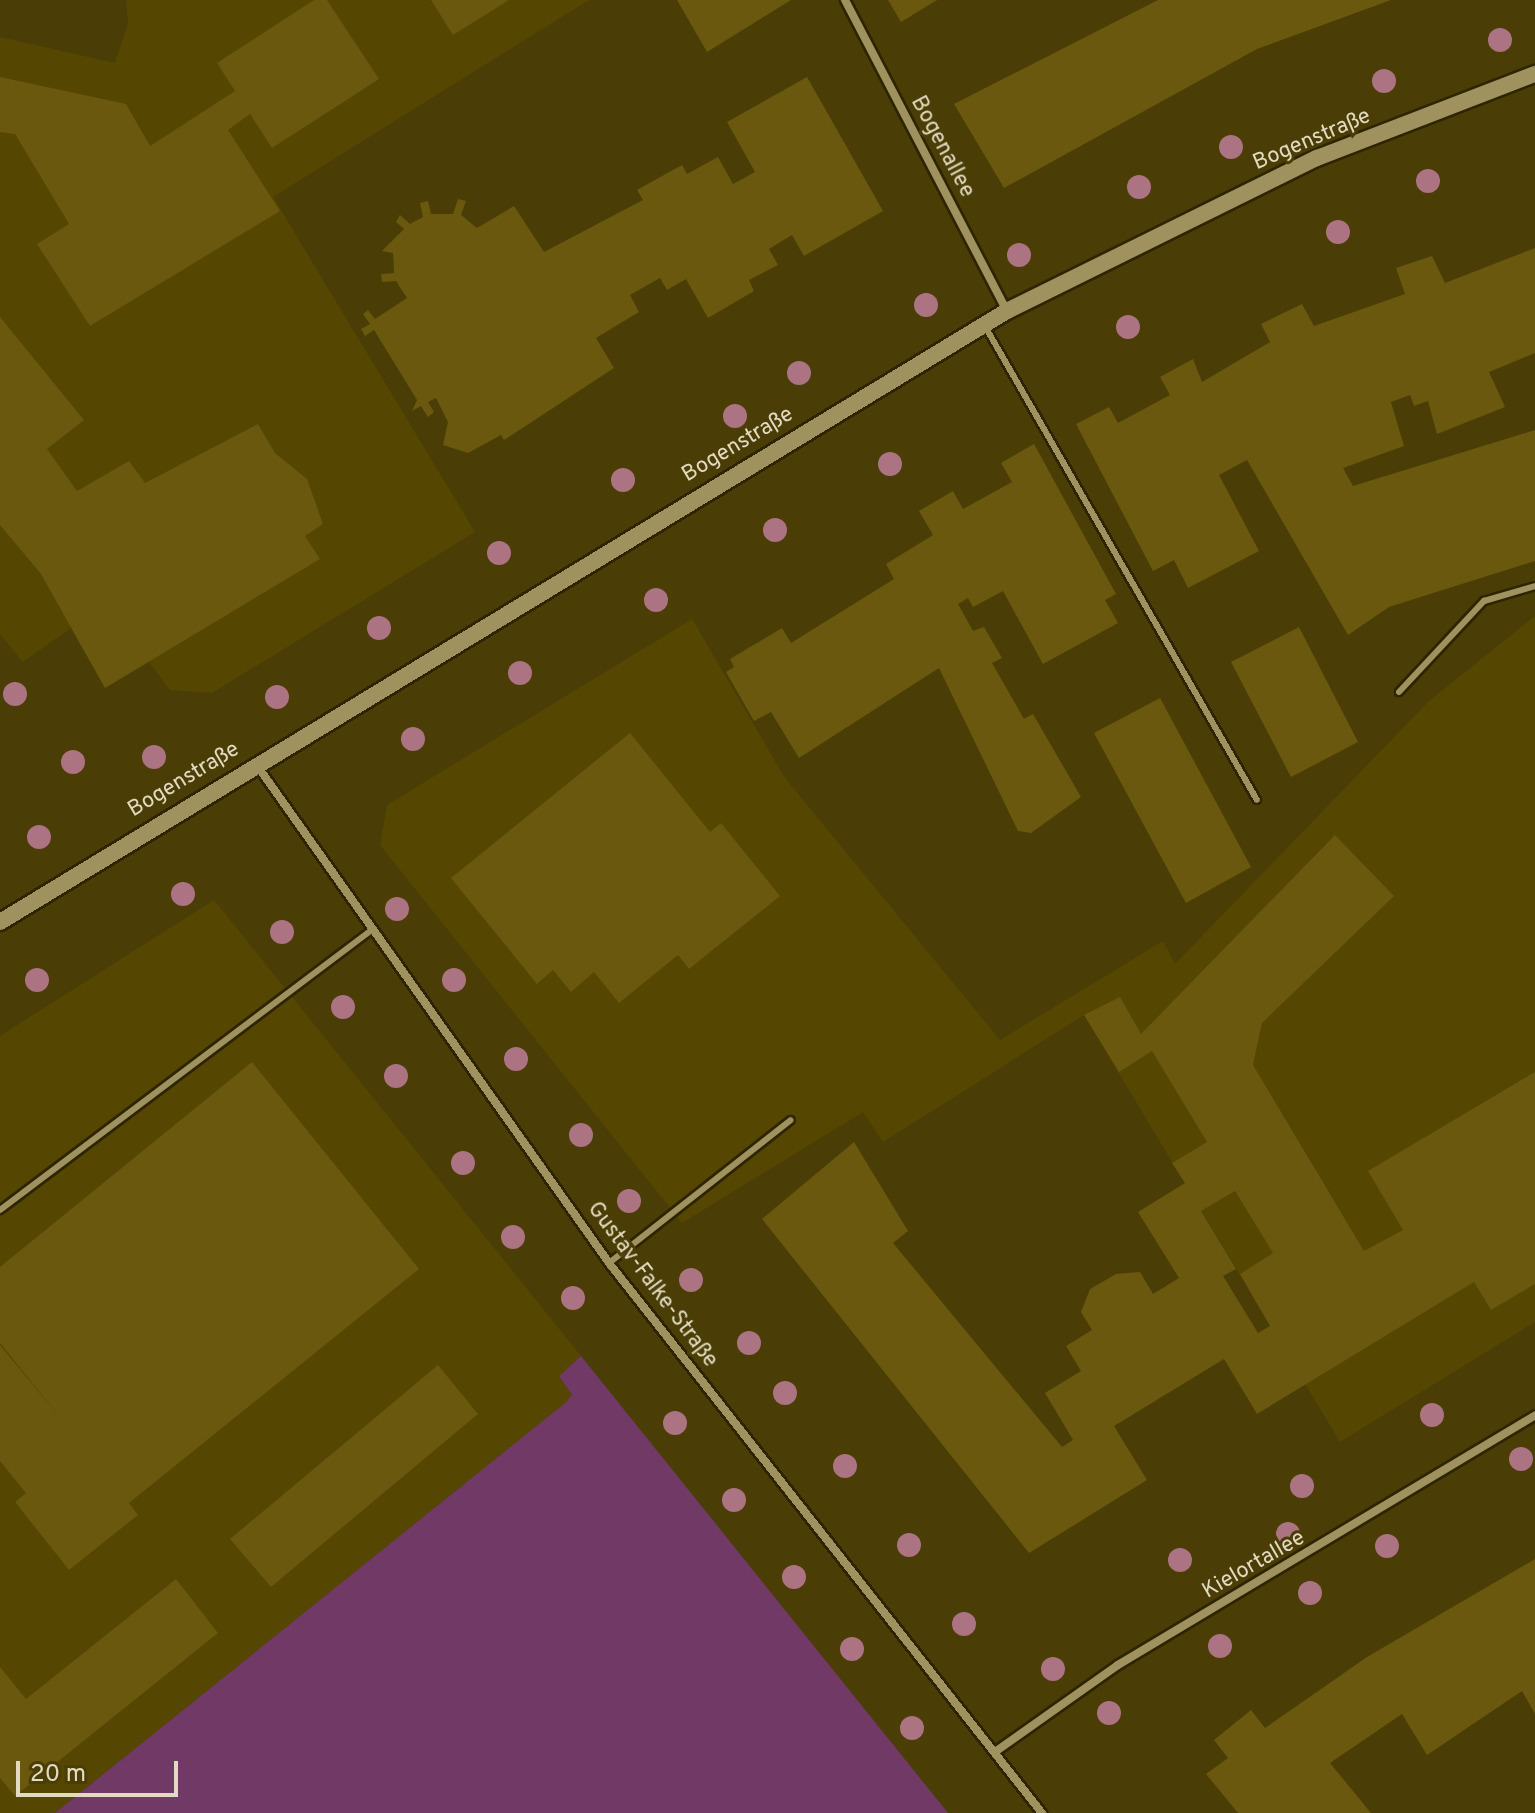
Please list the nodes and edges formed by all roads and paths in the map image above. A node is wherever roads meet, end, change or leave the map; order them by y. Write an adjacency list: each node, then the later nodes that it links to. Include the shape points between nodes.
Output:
1 (845, 0): 3 (street, Bogenallee)
2 (1535, 74): 3 (street, Bogenstraße, via 1317,158)
3 (1007, 311): 4 (street, Bogenstraße)
4 (984, 324): 7 (street, Bogenstraße); 8 (lane)
5 (1535, 586): 6 (lane, via 1484,601)
6 (1399, 692)
7 (255, 763): 9 (street, Bogenstraße); 10 (street, Gustav-Falke-Straße)
8 (1257, 800)
9 (0, 922)
10 (371, 930): 12 (lane); 13 (street, Gustav-Falke-Straße)
11 (791, 1120): 13 (lane)
12 (0, 1210)
13 (609, 1263): 15 (street, Gustav-Falke-Straße)
14 (1535, 1415): 15 (street, Kielortallee, via 1118,1665)
15 (995, 1752): 16 (street, Gustav-Falke-Straße)
16 (1042, 1813)

